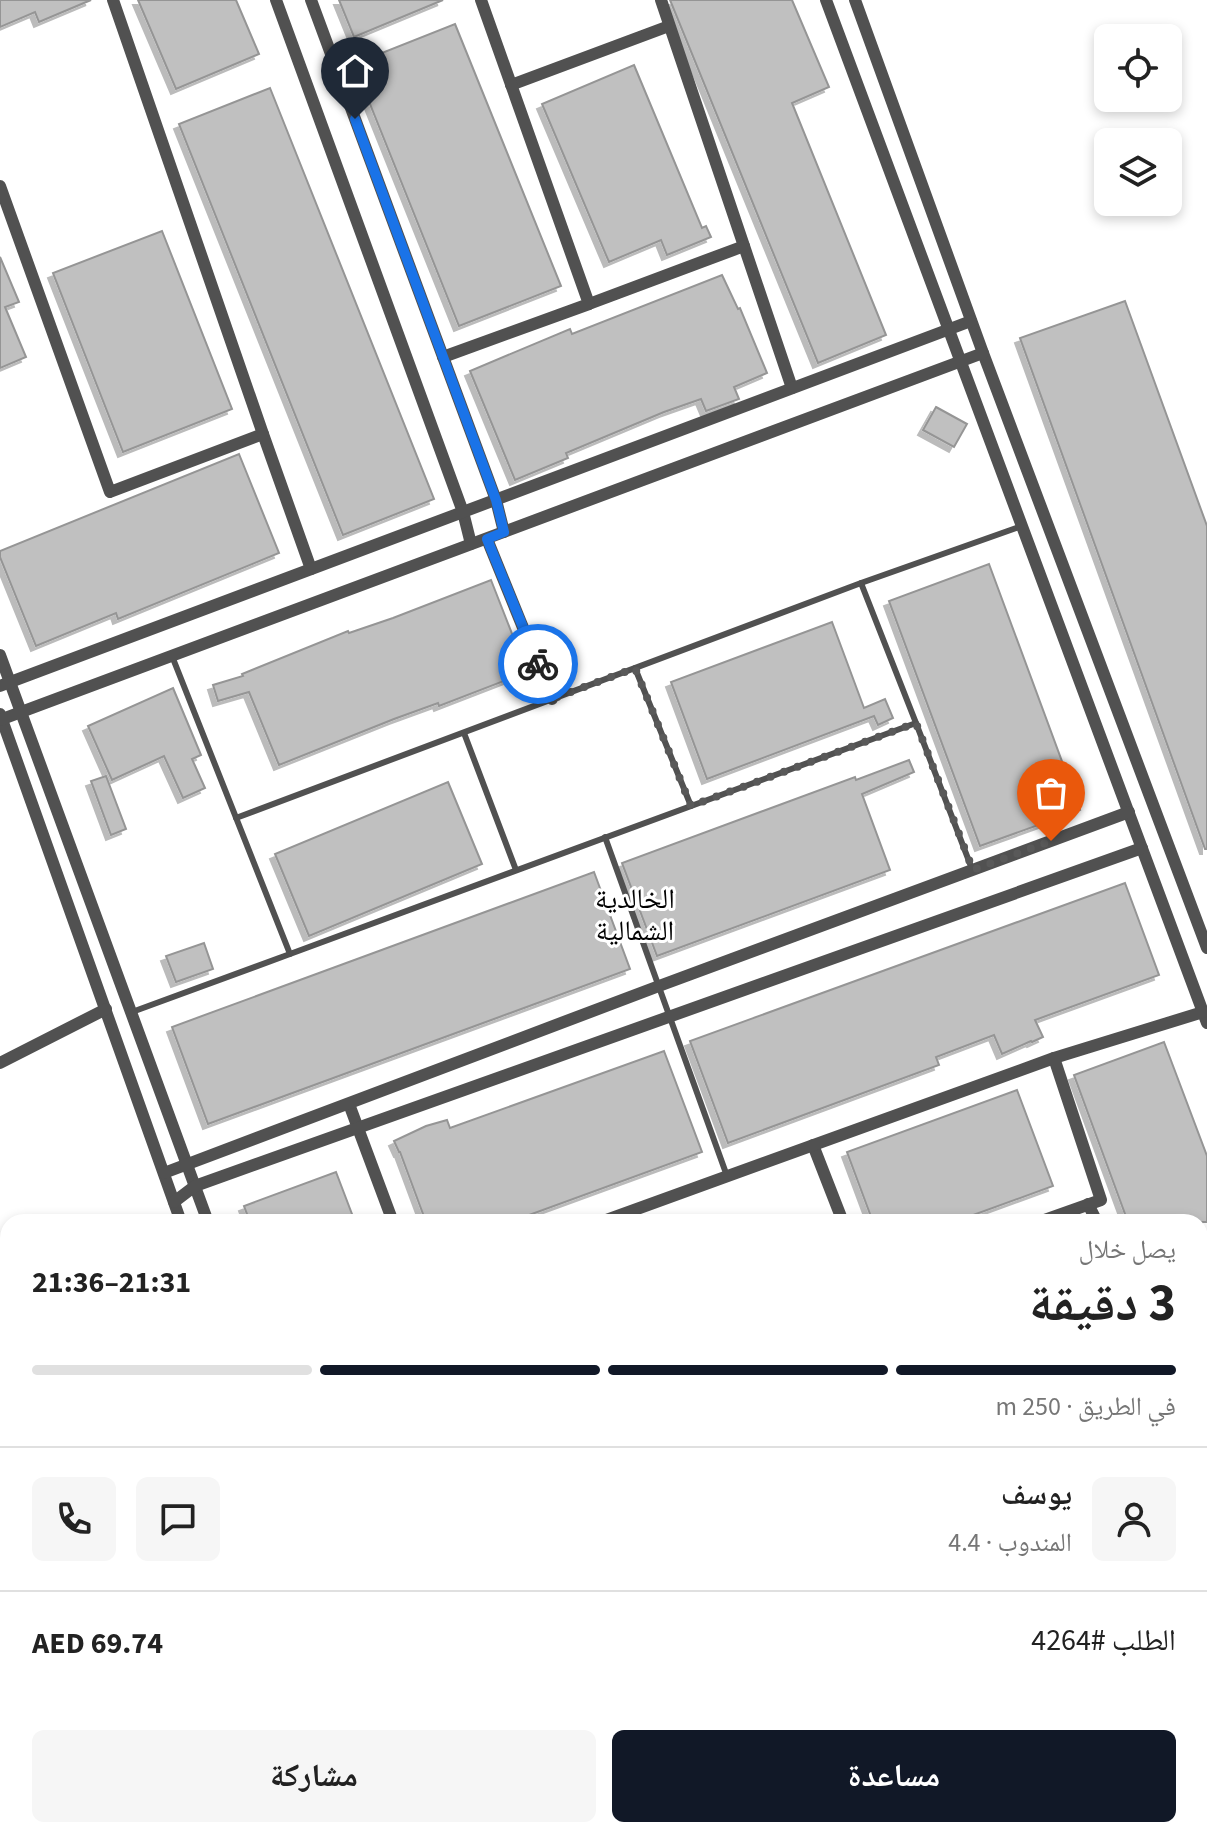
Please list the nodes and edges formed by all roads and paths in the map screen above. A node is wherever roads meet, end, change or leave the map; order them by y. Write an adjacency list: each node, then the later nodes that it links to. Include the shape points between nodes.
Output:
1 (113, 0): 19 (street)
2 (276, 0): 21 (street)
3 (311, 0): 16 (street)
4 (481, 0): 9 (street)
5 (661, 0): 8 (street)
6 (826, 0): 14 (street)
7 (855, 0): 13 (street)
8 (669, 26): 9 (street); 11 (street)
9 (511, 85): 12 (street)
10 (0, 186): 19 (street, via 110,492)
11 (744, 246): 12 (street); 18 (street)
12 (589, 304): 16 (street)
13 (971, 321): 14 (street); 15 (street)
14 (949, 330): 17 (street); 18 (street)
15 (983, 353): 17 (street); 44 (street)
16 (443, 357): 20 (street)
17 (961, 362): 22 (street); 23 (street)
18 (792, 388): 20 (street)
19 (263, 434): 26 (street)
20 (496, 500): 21 (street); 23 (street)
21 (463, 512): 25 (street); 26 (street)
22 (1022, 526): 27 (lane); 38 (street)
23 (504, 532): 24 (street)
24 (487, 539): 25 (street); 32 (street)
25 (471, 544): 29 (street)
26 (311, 569): 31 (street)
27 (861, 583): 30 (lane); 35 (lane)
28 (0, 655): 31 (street)
29 (172, 656): 33 (street); 39 (lane)
30 (635, 668): 32 (lane); 37 (lane)
31 (5, 684): 33 (street)
32 (552, 699): 36 (lane)
33 (21, 712): 34 (street); 48 (street)
34 (1, 718): 47 (street)
35 (916, 723): 37 (lane); 43 (lane)
36 (464, 733): 39 (lane); 42 (lane)
37 (691, 806): 40 (lane)
38 (1129, 812): 41 (street); 43 (street)
39 (236, 818): 45 (lane)
40 (605, 837): 42 (lane); 46 (lane)
41 (1142, 848): 49 (street); 50 (street)
42 (516, 870): 45 (lane)
43 (973, 870): 46 (street)
44 (1207, 948)
45 (290, 954): 48 (lane)
46 (659, 986): 50 (lane); 53 (street)
47 (106, 1009): 52 (street); 57 (street)
48 (131, 1012): 56 (street)
49 (1205, 1017): 51 (street)
50 (669, 1018): 54 (street); 58 (lane)
51 (1054, 1058): 55 (street); 61 (street, via 1101,1200)
52 (0, 1063)
53 (349, 1104): 54 (street); 56 (street)
54 (358, 1128): 59 (street); 64 (street)
55 (813, 1145): 58 (street); 66 (street)
56 (187, 1165): 57 (street); 59 (street)
57 (164, 1173): 60 (street)
58 (727, 1176): 65 (street)
59 (195, 1186): 60 (street); 63 (street)
60 (174, 1202): 62 (street)
61 (1088, 1204): 67 (street); 68 (street)
62 (178, 1214)
63 (205, 1214)
64 (390, 1214)
65 (642, 1214)
66 (840, 1214)
67 (1061, 1214)
68 (1093, 1214)

